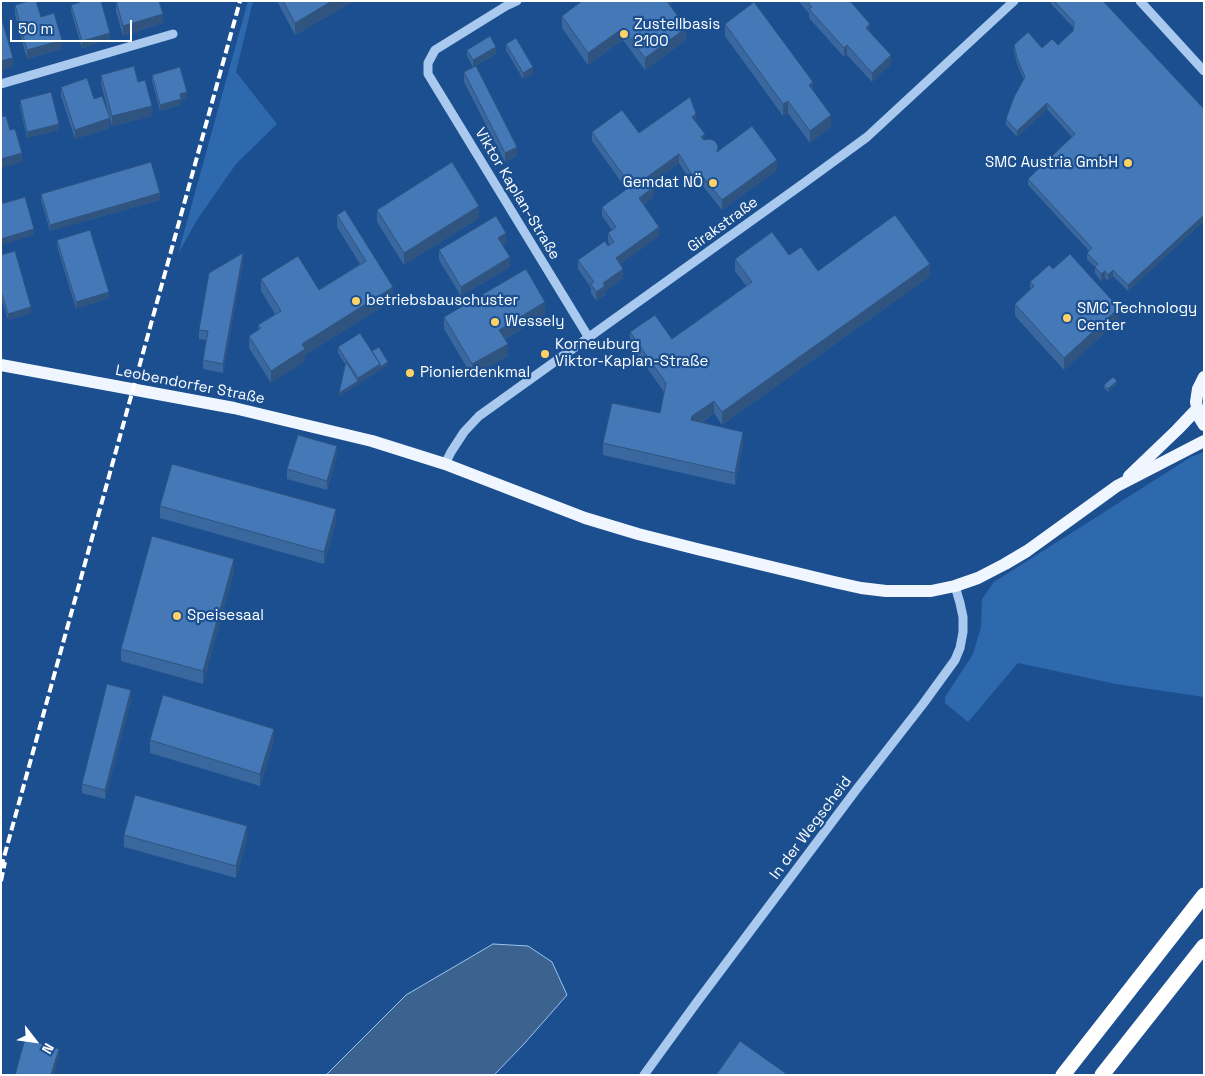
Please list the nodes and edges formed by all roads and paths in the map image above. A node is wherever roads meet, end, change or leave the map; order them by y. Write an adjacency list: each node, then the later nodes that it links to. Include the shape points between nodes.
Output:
1 (517, 1): 7 (street, Viktor Kaplan-Straße, via 435,50 428,63 428,74)
2 (1014, 1): 7 (street, Girakstraße, via 867,137)
3 (1140, 1): 5 (street)
4 (173, 34): 6 (street)
5 (1204, 71)
6 (1, 84)
7 (589, 338): 13 (street, Girakstraße, via 479,416 464,432)
8 (1, 366): 13 (main road, Leobendorfer Straße, via 234,408 372,441)
9 (1204, 377): 10 (main road, via 1196,395)
10 (1197, 409): 11 (main road); 14 (main road)
11 (1204, 424)
12 (1204, 441): 14 (main road)
13 (445, 464): 15 (main road, Leobendorfer Straße, via 585,518 697,549 862,588 910,592)
14 (1117, 486): 15 (main road, Leobendorfer Straße, via 1027,551 978,578)
15 (955, 586): 18 (street, In der Wegscheid, via 963,617 963,632 955,660)
16 (1204, 895): 19 (highway)
17 (1204, 946): 20 (highway)
18 (644, 1075)
19 (1063, 1075)
20 (1102, 1075)

